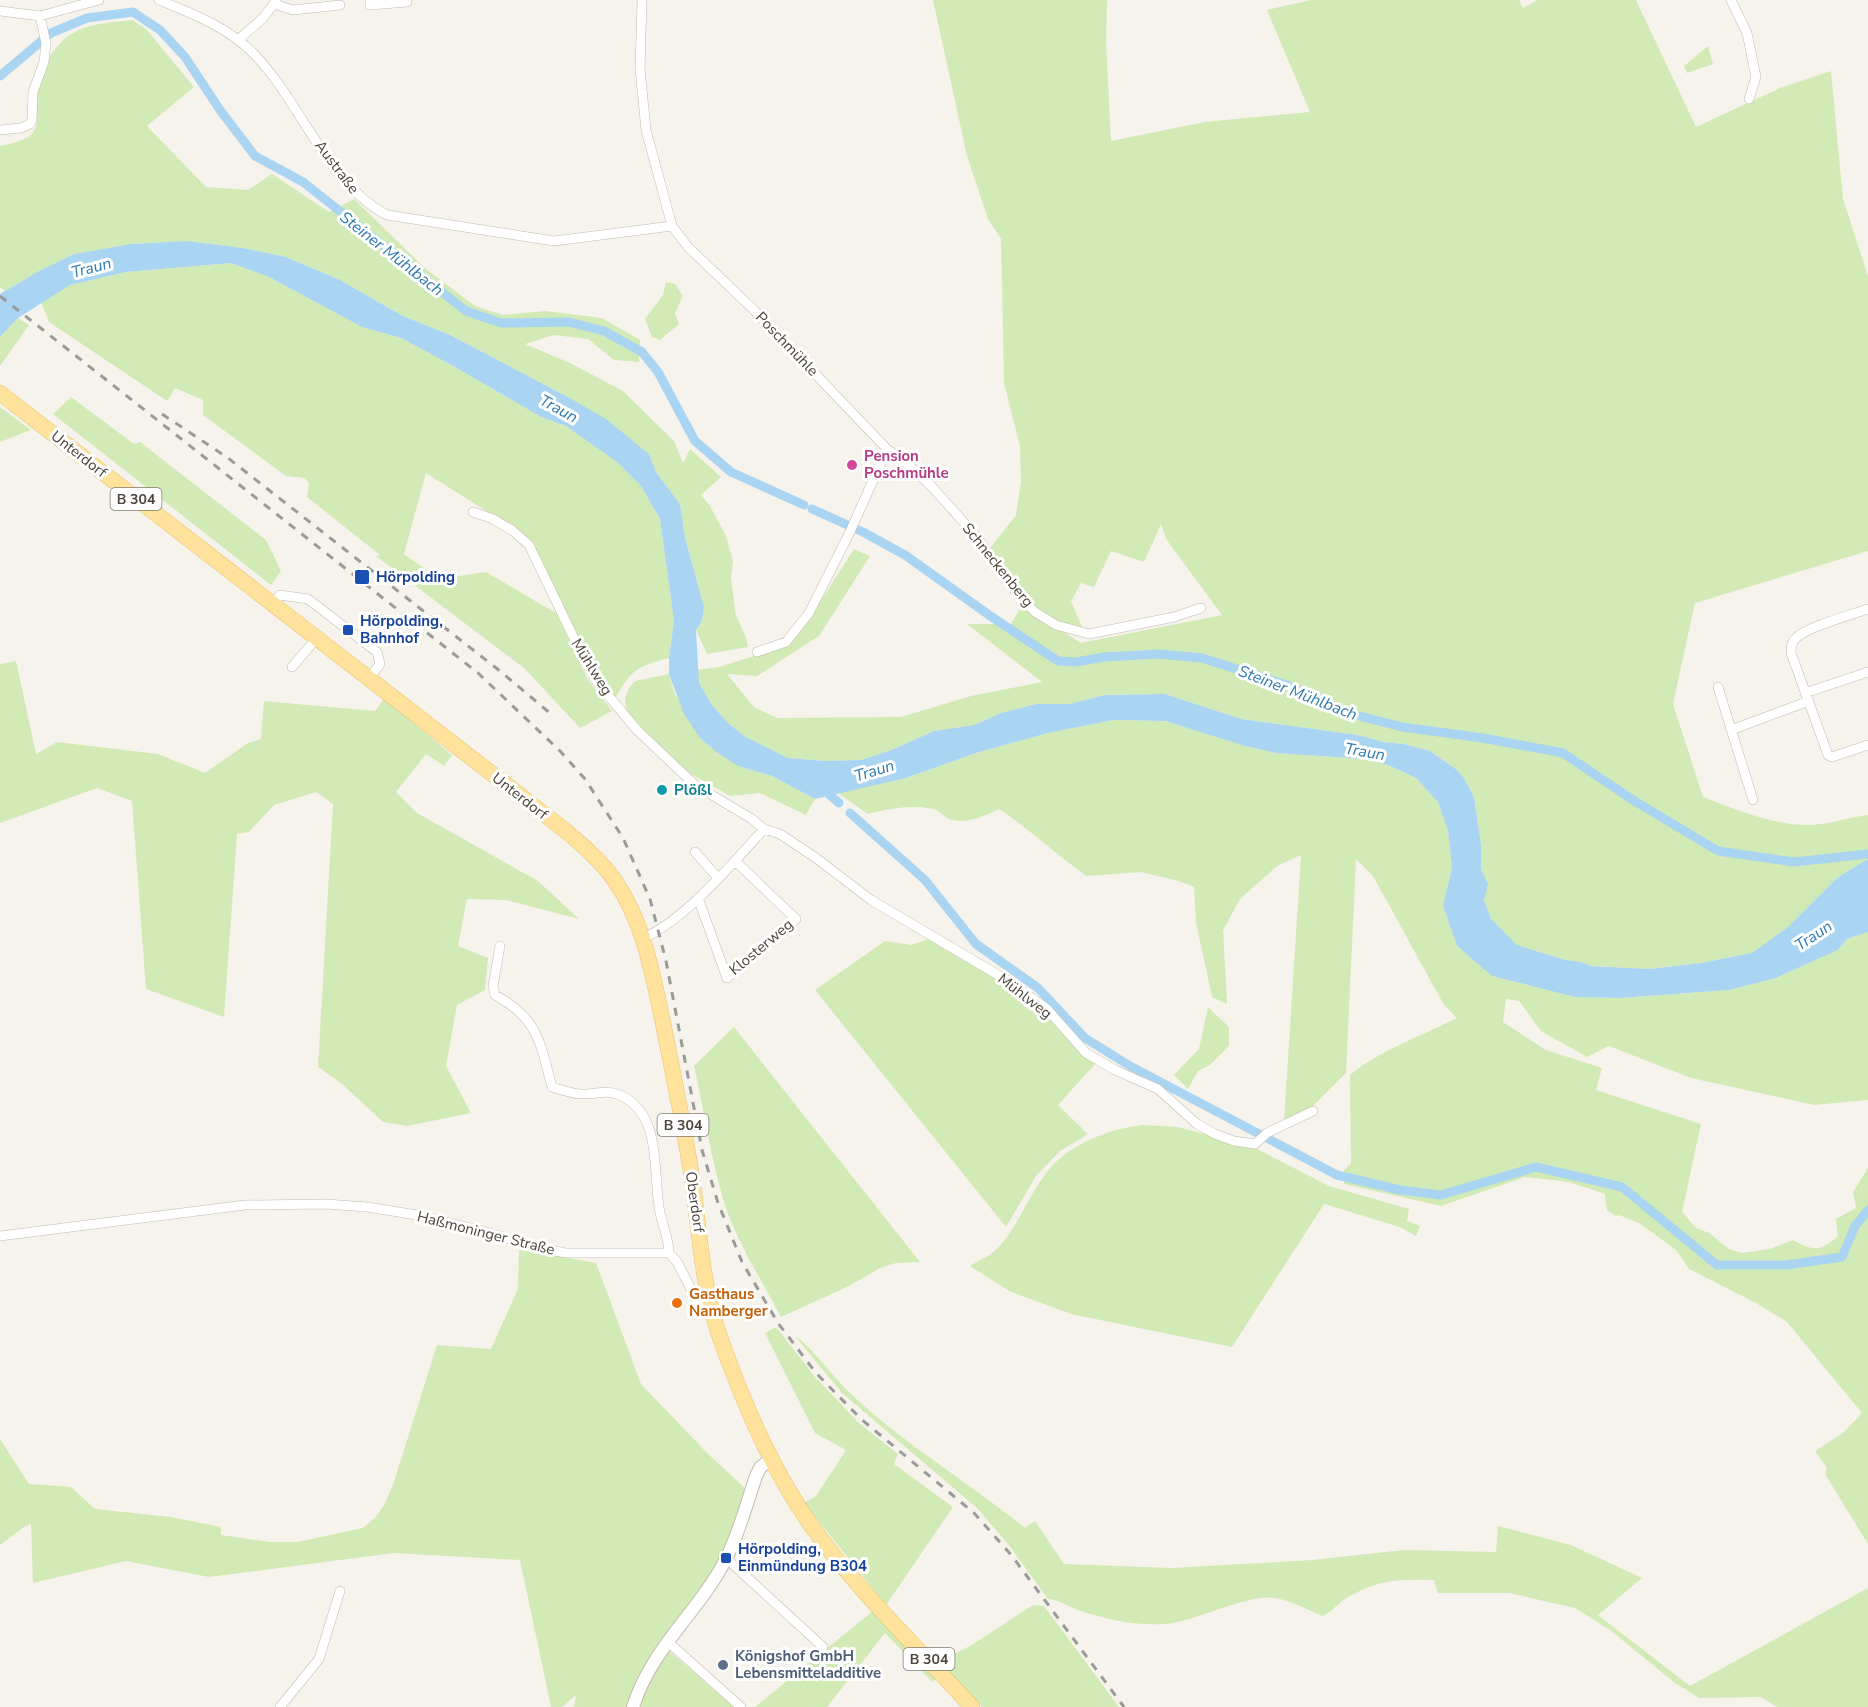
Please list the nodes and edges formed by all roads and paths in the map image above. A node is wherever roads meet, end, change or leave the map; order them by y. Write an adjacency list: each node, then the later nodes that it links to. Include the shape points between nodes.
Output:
1 (99, 0): 11 (street)
2 (159, 0): 12 (street, Austraße, via 203,18)
3 (370, 0): 7 (street, via 370,5)
4 (642, 0): 15 (street, Poschmühle, via 640,69 646,130)
5 (1731, 0): 13 (street, via 1747,33 1756,77)
6 (275, 2): 9 (street, via 293,10); 12 (street)
7 (384, 2): 8 (street)
8 (407, 2)
9 (340, 5)
10 (0, 11): 11 (street)
11 (40, 16): 14 (street, via 46,43 33,92 32,119 21,128)
12 (238, 40): 15 (street, Austraße, via 274,78 341,176 370,206 387,215 554,241)
13 (1749, 99)
14 (0, 130)
15 (672, 226): 17 (street, Poschmühle, via 700,260 754,309)
16 (0, 393): 19 (main road, Unterdorf / B 304)
17 (887, 449): 20 (street, Schneckenberg, via 915,470 954,510 1035,612 1056,625 1089,634); 23 (street, via 809,613 786,642)
18 (473, 512): 32 (street, Mühlweg, via 512,530 529,545 591,672 637,730 695,785)
19 (273, 604): 22 (main road, Unterdorf / B 304); 26 (street, via 280,595 308,599 363,641 377,652 380,664)
20 (1201, 608)
21 (1868, 609): 28 (street, via 1806,631 1795,639 1791,653)
22 (316, 639): 24 (street); 26 (main road, Unterdorf / B 304)
23 (757, 652)
24 (292, 667)
25 (1868, 672): 28 (street)
26 (369, 679): 37 (main road, Unterdorf / B 304, via 594,856 623,893)
27 (1718, 687): 29 (street)
28 (1807, 697): 29 (street); 30 (street, via 1828,755)
29 (1731, 730): 31 (street)
30 (1868, 745)
31 (1753, 800)
32 (764, 830): 34 (street); 39 (street, Mühlweg, via 780,834 871,900 1010,982 1047,1010 1086,1053 1158,1089 1197,1124 1234,1141 1255,1144 1267,1133)
33 (695, 852): 35 (street)
34 (735, 861): 35 (street); 36 (street, Klosterweg, via 796,919 727,978)
35 (718, 878): 36 (street)
36 (698, 898): 37 (street, via 668,924)
37 (643, 938): 42 (main road, Oberdorf / B 304, via 683,1124)
38 (500, 946): 41 (street, via 495,995 523,1014 537,1033 552,1087 580,1094 606,1091 620,1095 643,1115 653,1145)
39 (1313, 1111)
40 (0, 1236): 41 (street, Haßmoninger Straße, via 245,1206 326,1204 417,1215 565,1253)
41 (669, 1253): 42 (street, via 704,1314)
42 (713, 1314): 43 (main road, Oberdorf / B 304, via 736,1381)
43 (771, 1458): 44 (street, via 756,1476); 51 (main road, Oberdorf / B 304, via 821,1539)
44 (726, 1558): 46 (street, via 702,1597); 47 (street)
45 (340, 1591): 48 (street, via 319,1659)
46 (667, 1641): 49 (street, via 641,1684); 50 (street)
47 (824, 1647)
48 (280, 1707)
49 (633, 1707)
50 (741, 1707)
51 (972, 1707)

